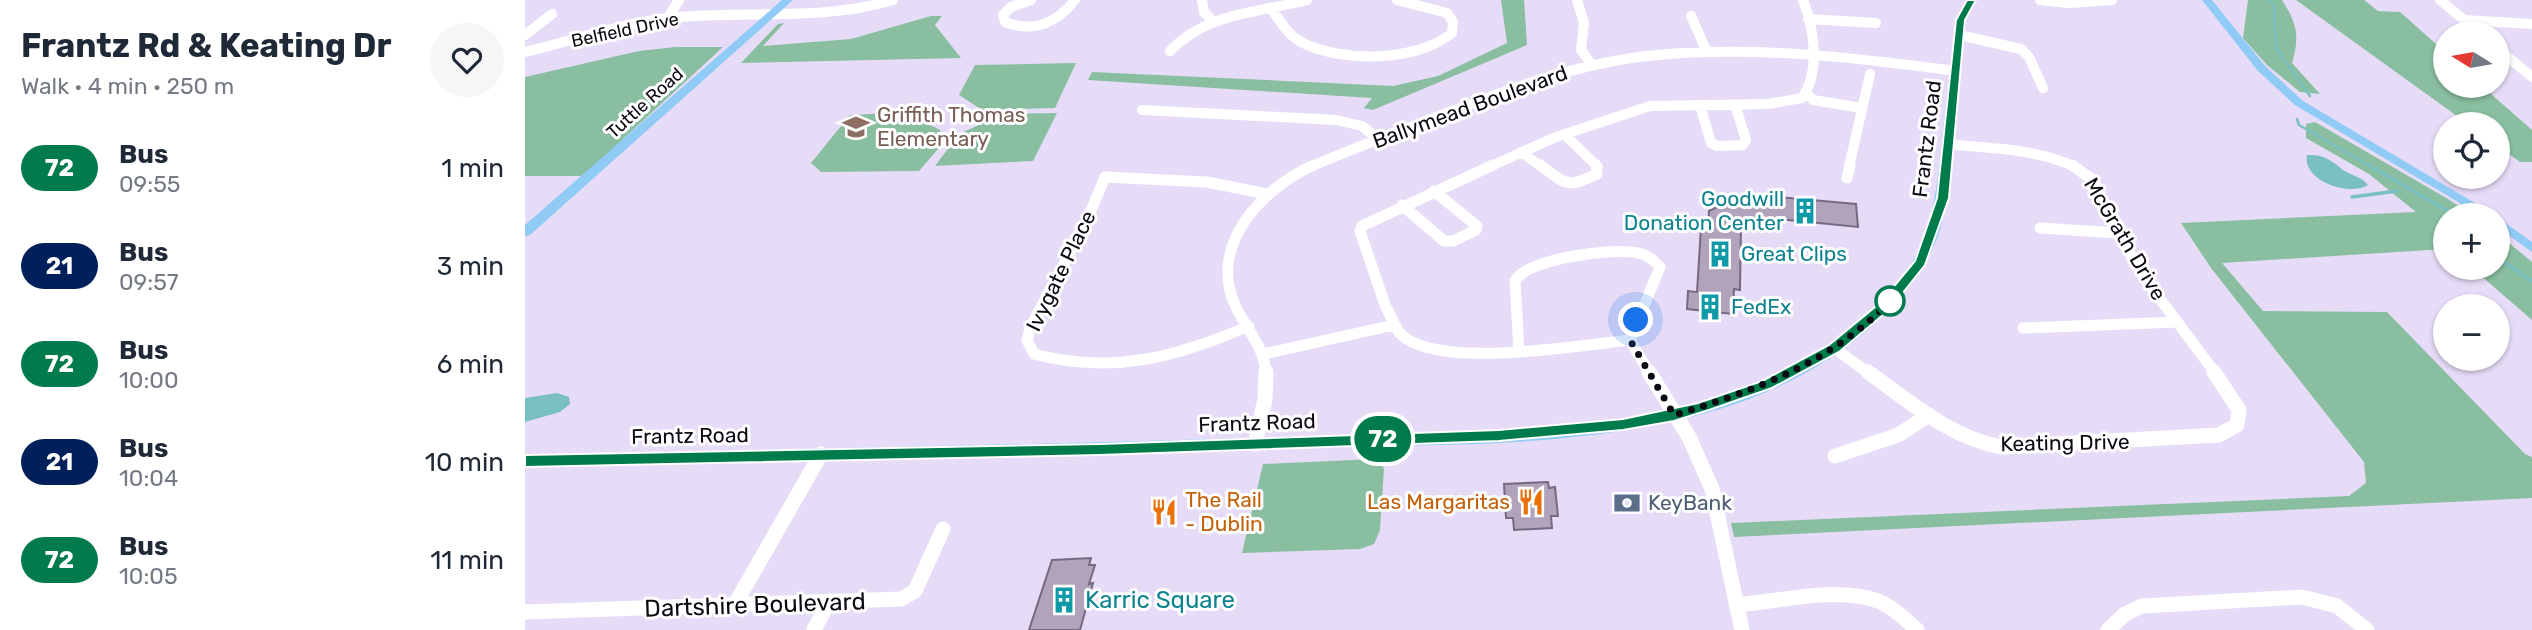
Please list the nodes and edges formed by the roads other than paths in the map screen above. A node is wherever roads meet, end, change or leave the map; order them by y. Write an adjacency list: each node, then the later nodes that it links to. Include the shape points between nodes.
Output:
1 (679, 0): 20 (street)
2 (788, 0): 18 (main road, Tuttle Road)
3 (893, 0): 18 (street, Belfield Drive, via 845,13)
4 (1031, 0): 5 (street, via 1006,11 1005,22 1023,27 1049,23)
5 (1075, 0)
6 (1202, 0): 23 (street, via 1204,12)
7 (1307, 0): 16 (street)
8 (1397, 0): 16 (street, via 1447,13 1453,22 1452,33 1436,47 1401,55 1308,49)
9 (1577, 0): 33 (street, via 1584,23 1581,50)
10 (1803, 0): 21 (street)
11 (1971, 0): 27 (main road, Frantz Road)
12 (2040, 0): 13 (street, via 2068,4)
13 (2112, 0)
14 (2207, 0): 51 (main road, via 2262,69 2299,103)
15 (2440, 0): 22 (street)
16 (1272, 10): 23 (street)
17 (552, 14): 26 (street)
18 (770, 16): 20 (street, Belfield Drive); 55 (main road, Tuttle Road)
19 (1691, 16): 30 (street)
20 (667, 19): 28 (street, Belfield Drive)
21 (1808, 19): 24 (street); 31 (street)
22 (2464, 20): 25 (street)
23 (1213, 21): 29 (street, via 1185,34)
24 (1876, 23)
25 (2532, 24)
26 (525, 35)
27 (1959, 35): 34 (main road, Frantz Road); 37 (street, via 2021,49)
28 (525, 51)
29 (1170, 51)
30 (1707, 52): 31 (street, Ballymead Boulevard); 33 (street, Ballymead Boulevard)
31 (1813, 53): 34 (street, Ballymead Boulevard); 38 (street)
32 (2510, 59): 36 (street)
33 (1592, 65): 44 (street, Ballymead Boulevard, via 1518,85)
34 (1956, 71): 45 (main road, Frantz Road)
35 (1870, 74): 41 (street)
36 (2532, 77)
37 (2043, 88)
38 (1807, 94): 39 (street, via 1795,100); 41 (street, via 1813,100)
39 (1735, 104): 40 (street); 40 (street, via 1746,143 1730,145 1711,143)
40 (1700, 105): 43 (street, via 1650,106)
41 (1862, 108): 48 (street)
42 (1142, 110): 44 (street, via 1336,120 1362,126)
43 (1564, 134): 46 (street); 46 (street, via 1598,167 1597,174 1567,184)
44 (1378, 139): 50 (street, Ballymead Boulevard, via 1303,170)
45 (1947, 144): 56 (street, McGrath Drive, via 2079,160); 63 (main road, Frantz Road, via 1943,198 1921,262 1886,306)
46 (1521, 152): 49 (street)
47 (1105, 177): 50 (street, via 1215,182); 60 (street, Ivygate Place, via 1031,326 1027,340 1034,354 1054,361 1138,361 1178,354)
48 (1847, 178)
49 (1434, 191): 52 (street); 52 (street, via 1476,230 1453,242 1444,241)
50 (1267, 194): 60 (street, Ballymead Boulevard, via 1238,228 1228,256 1230,293)
51 (2469, 203)
52 (1402, 205): 59 (street, via 1360,231)
53 (2041, 228): 56 (street)
54 (2510, 231): 57 (main road)
55 (525, 232)
56 (2118, 233): 58 (street, McGrath Drive)
57 (2532, 248)
58 (2177, 322): 61 (street); 68 (street, McGrath Drive, via 2230,393 2239,410)
59 (1394, 325): 64 (street, via 1403,339 1421,349); 65 (street)
60 (1249, 326): 65 (street, Ballymead Boulevard)
61 (2023, 328)
62 (1630, 340): 64 (street); 64 (street, via 1660,267 1647,254 1613,250 1519,273 1515,281); 66 (street)
63 (1834, 348): 66 (main road, Frantz Road, via 1767,385); 67 (street, Keating Drive)
64 (1519, 352)
65 (1264, 354): 69 (street, Ballymead Boulevard, via 1265,401)
66 (1674, 415): 69 (main road, Frantz Road, via 1557,432); 75 (street, via 1712,489)
67 (1929, 415): 68 (street, Keating Drive, via 1975,442 2001,447 2192,438 2219,435); 71 (street, via 1898,435)
68 (2237, 425)
69 (1255, 444): 70 (main road, Frantz Road)
70 (821, 454): 72 (main road, Frantz Road); 76 (street)
71 (1835, 456)
72 (525, 461)
73 (943, 529): 74 (street, Dartshire Boulevard, via 911,595)
74 (829, 601): 76 (street, Dartshire Boulevard); 78 (street)
75 (1737, 605): 79 (street); 80 (street, via 1872,598 1891,607)
76 (734, 606): 77 (street, Dartshire Boulevard)
77 (525, 612)
78 (814, 630)
79 (1742, 630)
80 (1917, 630)
81 (2108, 630): 82 (street, via 2142,606 2302,597 2337,606)
82 (2367, 630)

